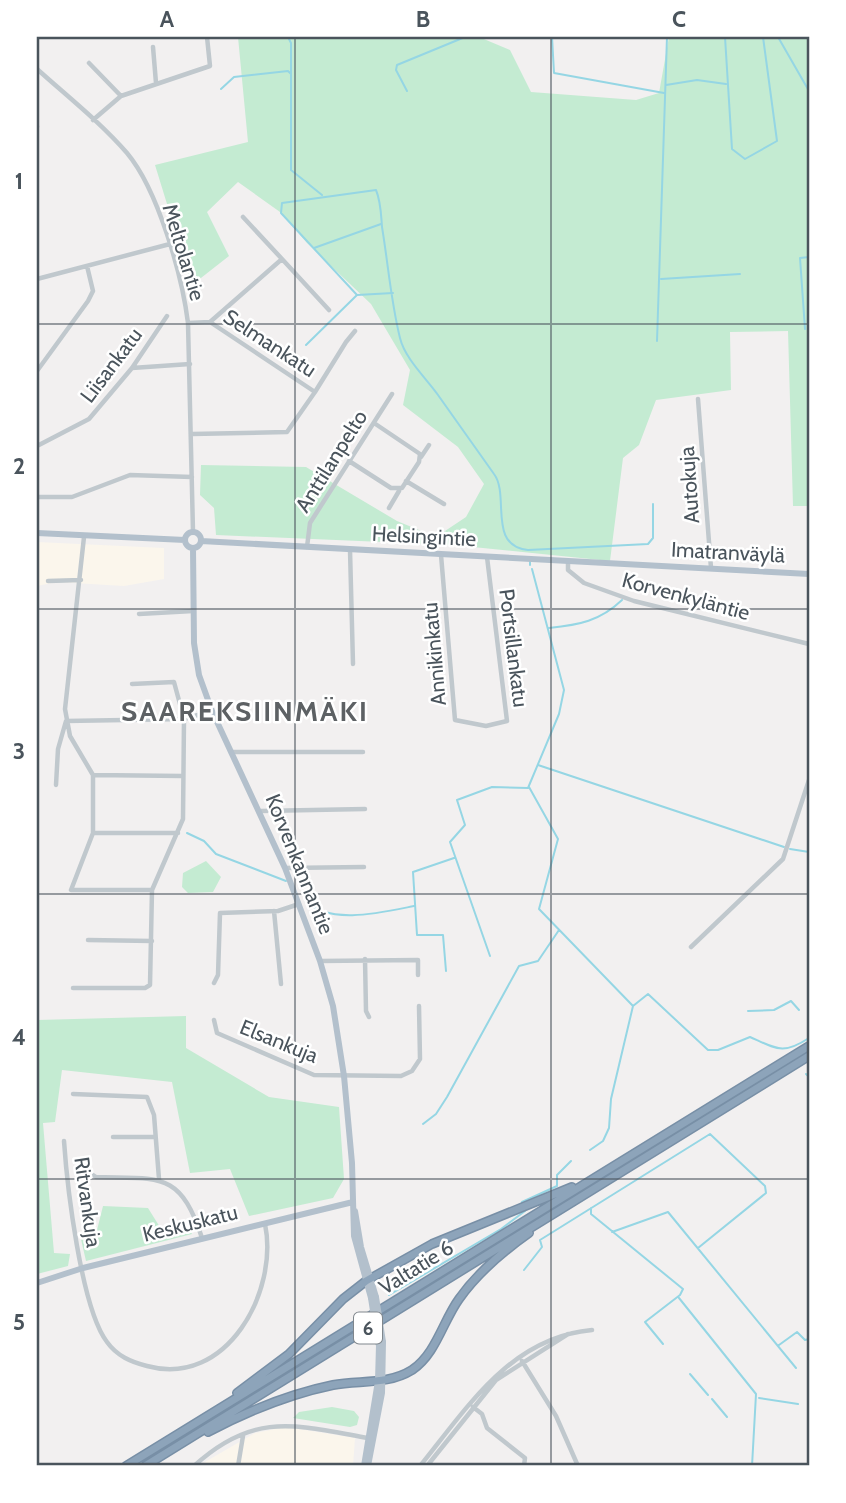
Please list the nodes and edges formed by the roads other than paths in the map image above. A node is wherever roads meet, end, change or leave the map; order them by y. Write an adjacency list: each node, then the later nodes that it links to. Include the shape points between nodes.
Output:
1 (207, 37): 5 (street, via 210,66)
2 (153, 47): 5 (street)
3 (89, 63): 6 (street)
4 (37, 69): 7 (street, Meltolantie)
5 (156, 83): 6 (street)
6 (121, 96): 7 (street)
7 (93, 120): 9 (street, Meltolantie, via 136,167)
8 (243, 217): 10 (street)
9 (170, 244): 11 (street); 16 (street, Meltolantie)
10 (282, 260): 13 (street); 15 (street)
11 (87, 267): 12 (street); 20 (street, via 93,291)
12 (37, 279)
13 (329, 310)
14 (167, 316): 19 (street, Liisankatu)
15 (210, 322): 16 (street, Selmankatu); 21 (street, Selmankatu)
16 (188, 323): 18 (street, Meltolantie)
17 (355, 331): 21 (street)
18 (190, 364): 19 (street); 25 (street, Meltolantie)
19 (132, 368): 27 (street, Liisankatu, via 89,419)
20 (37, 371)
21 (315, 392): 25 (street, Selmankatu, via 287,432)
22 (392, 394): 24 (street, Anttilanpelto)
23 (698, 399): 48 (street, Autokuja)
24 (374, 423): 28 (street); 29 (street, Anttilanpelto)
25 (192, 434): 30 (street, Meltolantie)
26 (429, 445): 28 (street)
27 (37, 446)
28 (421, 457): 31 (street)
29 (349, 461): 32 (street); 42 (street, Anttilanpelto, via 310,523)
30 (192, 477): 33 (street, via 130,475 72,498); 37 (street, Meltolantie)
31 (406, 481): 32 (street); 34 (street)
32 (400, 490): 35 (street)
33 (37, 496)
34 (444, 504)
35 (389, 508)
36 (37, 533): 38 (main road)
37 (193, 533): 39 (main road); 40 (main road)
38 (84, 537): 39 (main road); 50 (street)
39 (185, 540): 41 (main road)
40 (201, 541): 41 (main road); 42 (main road, Helsingintie)
41 (193, 548): 52 (main road, Korvenkannantie)
42 (307, 548): 43 (main road, Helsingintie)
43 (349, 550): 44 (main road, Helsingintie); 55 (street)
44 (441, 555): 45 (main road, Helsingintie); 60 (street, Annikinkatu, via 455,720)
45 (487, 557): 46 (main road, Helsingintie); 60 (street, Portsillankatu, via 507,721)
46 (568, 561): 47 (main road, Helsingintie); 54 (street, Korvenkyläntie, via 568,570 576,578 624,598)
47 (645, 565): 48 (main road, Imatranväylä)
48 (711, 568): 49 (main road, Imatranväylä)
49 (809, 574)
50 (81, 580): 51 (street); 59 (street)
51 (48, 581)
52 (193, 611): 53 (street); 57 (main road, Korvenkannantie, via 196,661)
53 (139, 614)
54 (809, 644)
55 (353, 664)
56 (132, 684): 58 (street, via 174,682)
57 (212, 711): 58 (street); 61 (main road, Korvenkannantie)
58 (184, 719): 59 (street); 64 (street)
59 (66, 722): 63 (street); 66 (street, via 58,749)
60 (486, 726)
61 (232, 751): 62 (street); 68 (main road, Korvenkannantie)
62 (363, 752)
63 (93, 775): 64 (street); 69 (street)
64 (182, 776): 70 (street, via 183,819)
65 (809, 780): 78 (street, via 783,859)
66 (57, 785)
67 (365, 809): 68 (street)
68 (261, 811): 72 (main road, Korvenkannantie)
69 (93, 833): 70 (street); 73 (street, via 71,890)
70 (178, 833): 73 (street)
71 (364, 867): 72 (street)
72 (285, 868): 74 (main road, Korvenkannantie)
73 (152, 890): 77 (street)
74 (300, 904): 75 (street); 80 (main road, Korvenkannantie)
75 (274, 911): 82 (street, via 220,913); 83 (street)
76 (88, 940): 77 (street)
77 (152, 941): 84 (street, via 150,985 145,988)
78 (691, 947)
79 (365, 959): 80 (street); 81 (street, via 418,960); 86 (street)
80 (320, 961): 90 (main road, Korvenkannantie, via 333,1006)
81 (418, 975)
82 (214, 984)
83 (281, 984)
84 (73, 988)
85 (419, 1006): 90 (street, via 421,1054 412,1070 401,1076)
86 (369, 1017)
87 (214, 1020): 90 (street, Elsankuja, via 217,1033 302,1072)
88 (809, 1046): 92 (highway, 6)
89 (809, 1056): 92 (highway, 6)
90 (344, 1076): 100 (main road, Korvenkannantie)
91 (73, 1094): 94 (street, via 147,1097)
92 (727, 1101): 96 (highway, Valtatie 6 / 6); 99 (highway, Valtatie 6 / 6)
93 (113, 1137): 94 (street)
94 (155, 1137): 98 (street)
95 (64, 1141): 103 (street, Ritvankuja, via 75,1241)
96 (616, 1165): 104 (highway, via 432,1244); 110 (highway, Valtatie 6 / 6)
97 (90, 1173): 98 (street)
98 (159, 1179): 102 (street, via 188,1201)
99 (572, 1201): 108 (highway, via 477,1276 415,1367); 113 (highway, Valtatie 6 / 6)
100 (353, 1202): 101 (main road, Keskuskatu); 104 (main road, Korvenkannantie)
101 (265, 1223): 102 (main road, Keskuskatu); 103 (street, Ritvankuja, via 268,1269 255,1310 211,1357 187,1366 157,1368 114,1350 99,1327)
102 (202, 1238): 103 (main road, Keskuskatu)
103 (83, 1268): 105 (main road, Keskuskatu)
104 (368, 1280): 108 (main road, Korvenkannantie, bridge, via 381,1343); 110 (highway, via 343,1298 289,1354)
105 (37, 1283)
106 (592, 1330): 107 (street, via 570,1333)
107 (521, 1360): 109 (street); 122 (street, via 556,1416)
108 (381, 1381): 112 (main road, Korvenkannantie); 113 (highway, via 352,1383 272,1403); 118 (main road, Korvenkannantie)
109 (471, 1406): 119 (street); 120 (street); 121 (street, via 482,1414 487,1429 525,1458)
110 (209, 1415): 114 (highway, Valtatie 6 / 6)
111 (243, 1435): 112 (street, via 286,1424); 116 (street); 117 (street)
112 (368, 1438): 118 (main road, Korvenkannantie)
113 (164, 1455): 115 (highway, Valtatie 6 / 6)
114 (126, 1466)
115 (145, 1466)
116 (194, 1466)
117 (238, 1466)
118 (367, 1466)
119 (420, 1466)
120 (427, 1466)
121 (524, 1466)
122 (578, 1466)

